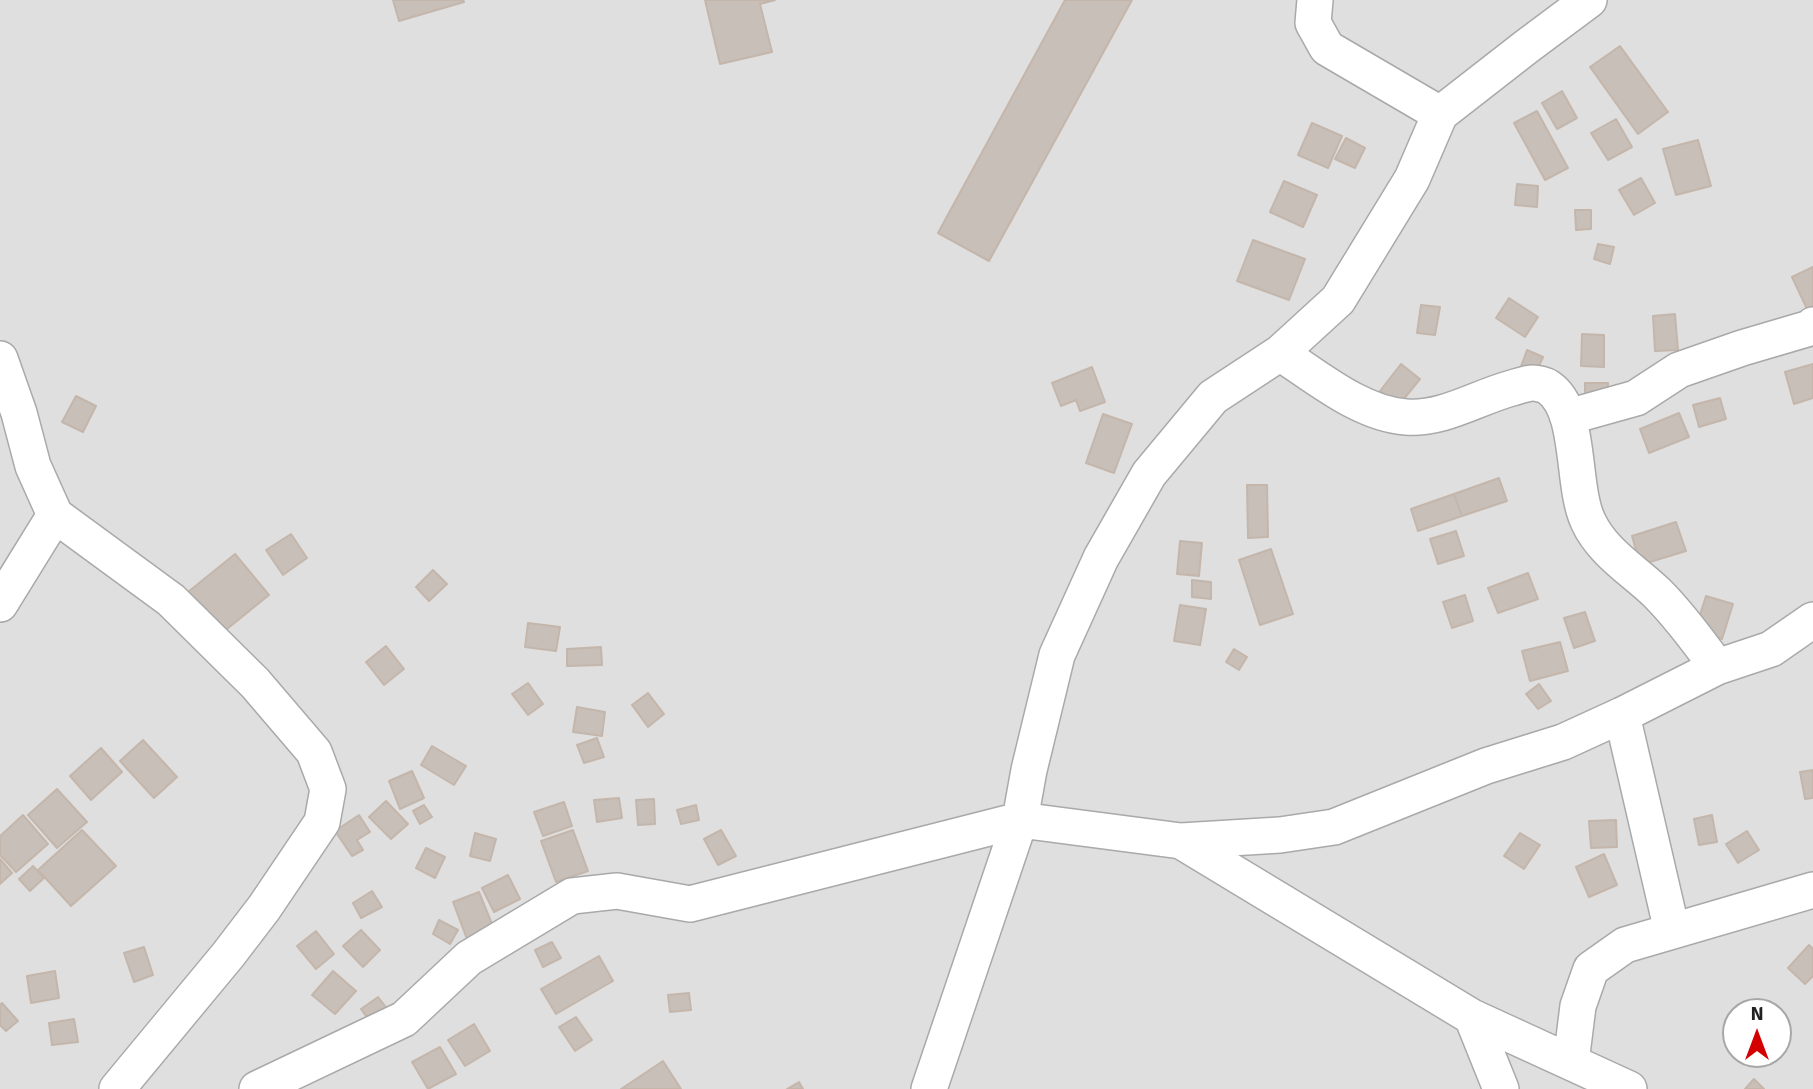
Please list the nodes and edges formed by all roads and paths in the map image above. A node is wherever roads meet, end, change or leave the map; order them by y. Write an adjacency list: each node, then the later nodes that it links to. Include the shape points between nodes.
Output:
1 (1315, 0): 3 (street, via 1313,23 1327,48)
2 (1589, 0): 3 (street)
3 (1440, 114): 5 (street, via 1412,179 1338,300)
4 (1813, 325): 7 (street, via 1679,370 1636,398)
5 (1280, 353): 7 (street, via 1381,413 1408,417 1438,413 1532,383 1547,386 1560,398); 13 (street, via 1213,397 1149,474 1101,558 1057,655)
6 (0, 359): 8 (street, via 33,466)
7 (1568, 417): 11 (street, via 1587,521 1606,548 1659,594)
8 (55, 514): 9 (street); 19 (street, via 171,600 256,684 314,752 328,789 322,822 264,908)
9 (0, 604)
10 (1813, 620): 11 (street, via 1771,649)
11 (1717, 667): 12 (street)
12 (1622, 715): 14 (street, via 1563,742 1486,765 1334,827); 16 (street)
13 (1020, 820): 14 (street); 20 (street, via 690,904 617,891 572,896 469,958 404,1018); 21 (street)
14 (1181, 841): 17 (street)
15 (1813, 890): 16 (street)
16 (1672, 931): 18 (street, via 1625,945 1591,969 1578,1006)
17 (1472, 1017): 18 (street); 22 (street)
18 (1571, 1062): 23 (street)
19 (117, 1089)
20 (257, 1089)
21 (929, 1089)
22 (1501, 1089)
23 (1629, 1089)

